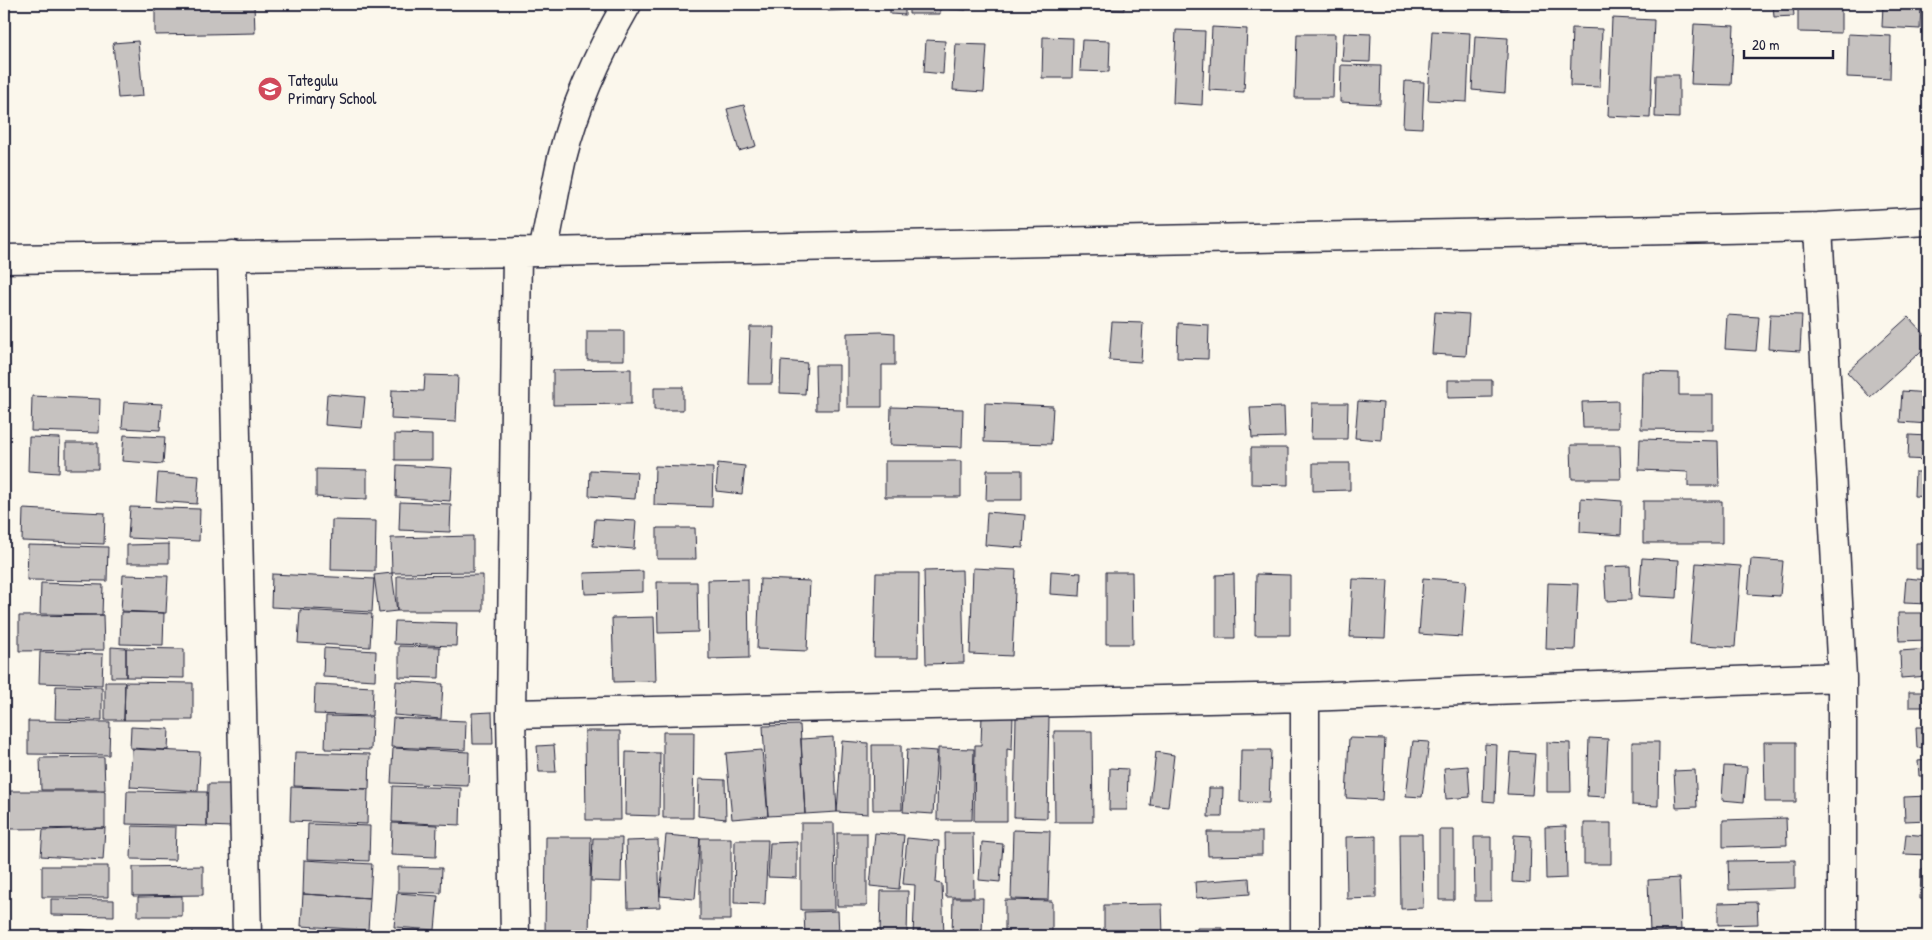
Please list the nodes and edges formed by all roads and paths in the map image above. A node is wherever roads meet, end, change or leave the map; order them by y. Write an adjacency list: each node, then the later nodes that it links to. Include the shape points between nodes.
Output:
1 (627, 4): 4 (street, via 576,112)
2 (1928, 221): 3 (street)
3 (1818, 227): 4 (street); 7 (street)
4 (530, 252): 5 (street); 9 (street)
5 (232, 255): 6 (street); 10 (street)
6 (4, 259)
7 (1842, 677): 8 (street); 13 (street)
8 (1305, 697): 9 (street); 12 (street)
9 (512, 714): 11 (street)
10 (247, 936)
11 (515, 936)
12 (1305, 936)
13 (1842, 936)

